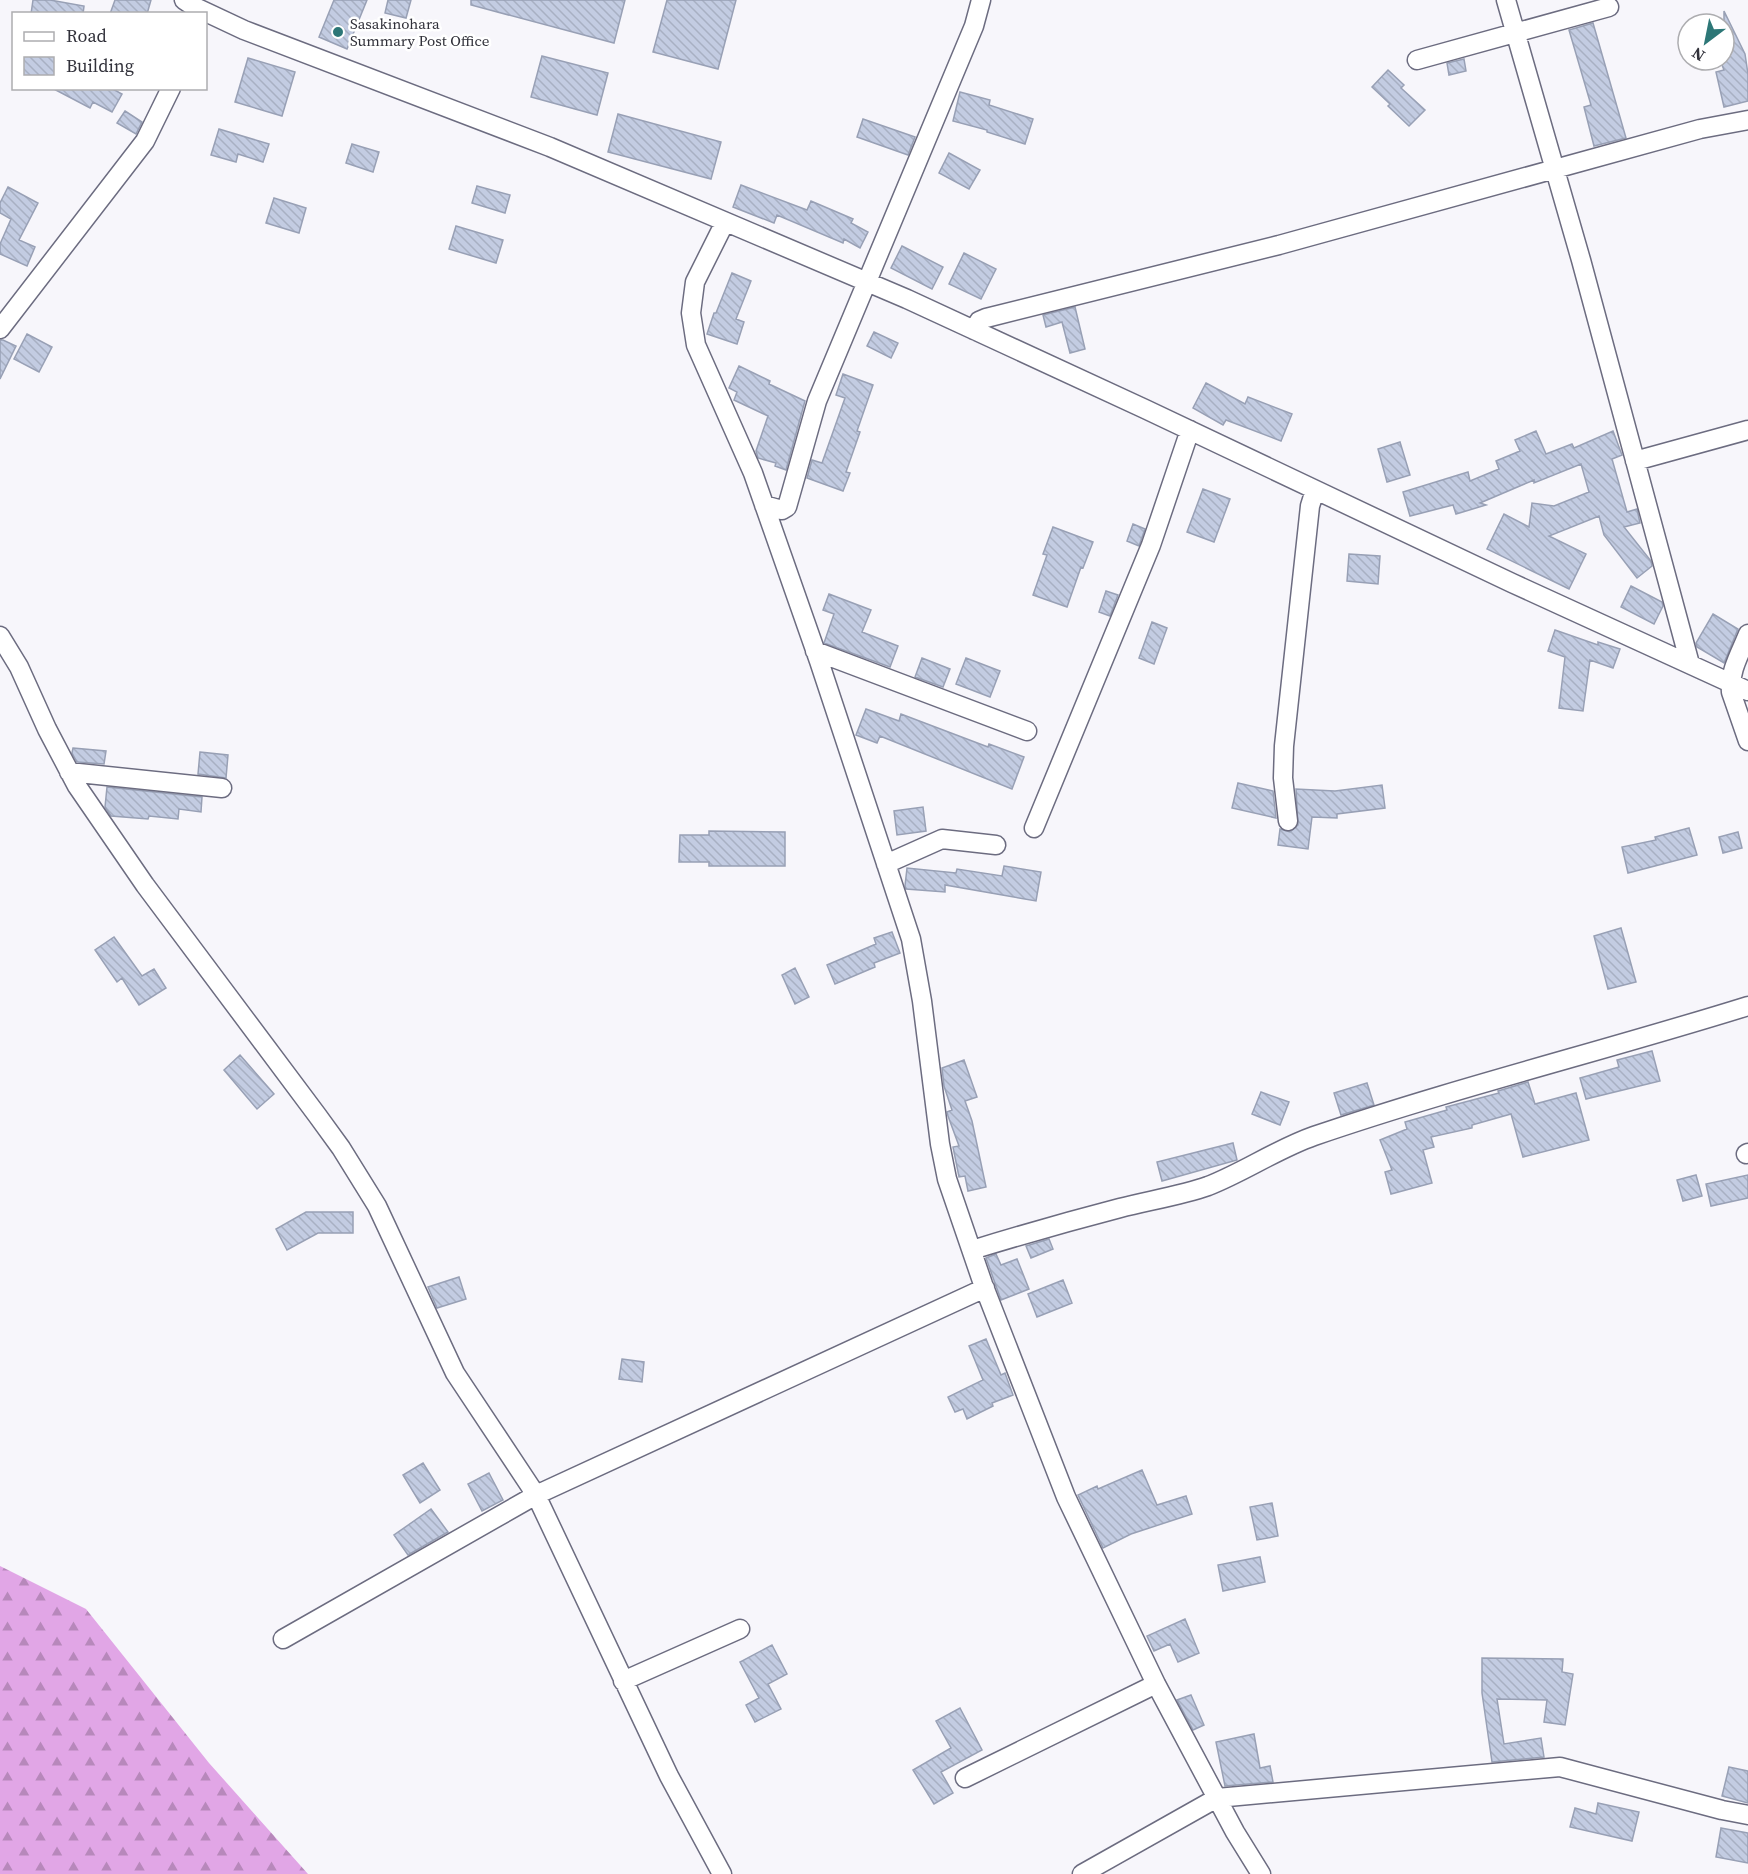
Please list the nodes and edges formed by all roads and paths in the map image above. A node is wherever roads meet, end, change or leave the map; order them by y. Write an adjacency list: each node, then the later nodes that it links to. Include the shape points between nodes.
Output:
1 (981, 0): 11 (street, via 974,26)
2 (1506, 0): 5 (street)
3 (1609, 7): 5 (street)
4 (207, 14): 10 (street, via 550,147)
5 (1515, 33): 6 (street); 9 (street)
6 (1417, 60)
7 (170, 90): 12 (street, via 145,141)
8 (1748, 120): 9 (street, via 1700,129)
9 (1554, 169): 13 (street, via 1279,245 986,318); 16 (street)
10 (725, 222): 11 (street); 18 (street, via 695,282 691,313 696,345)
11 (867, 282): 13 (street); 18 (street, via 818,401 787,507 782,510)
12 (0, 329)
13 (974, 330): 14 (street)
14 (1190, 430): 17 (street); 30 (street, via 1151,544)
15 (1748, 430): 16 (street)
16 (1635, 461): 22 (street)
17 (1315, 490): 22 (street); 29 (street, via 1310,506 1284,746)
18 (764, 505): 21 (street)
19 (1748, 634): 23 (street)
20 (0, 636): 27 (street)
21 (815, 651): 25 (street); 32 (street)
22 (1690, 664): 23 (street)
23 (1731, 684): 24 (street); 26 (street)
24 (1748, 691)
25 (1027, 731)
26 (1748, 741)
27 (69, 772): 28 (street); 36 (street, via 144,885 341,1148 377,1206 455,1373)
28 (222, 788)
29 (1288, 821)
30 (1034, 828)
31 (996, 845): 32 (street, via 942,839)
32 (886, 864): 34 (street, via 911,939 940,1144)
33 (1748, 1006): 34 (street, via 1323,1133 1276,1151 1208,1186 1051,1225)
34 (972, 1250): 35 (street)
35 (985, 1288): 36 (street); 40 (street, via 1066,1497)
36 (536, 1495): 38 (street); 39 (street)
37 (740, 1629): 39 (street)
38 (283, 1640)
39 (623, 1681): 44 (street)
40 (1156, 1684): 41 (street); 42 (street)
41 (965, 1778)
42 (1216, 1798): 43 (street, via 1560,1767); 45 (street); 46 (street)
43 (1748, 1815)
44 (722, 1874)
45 (1082, 1874)
46 (1261, 1874)

